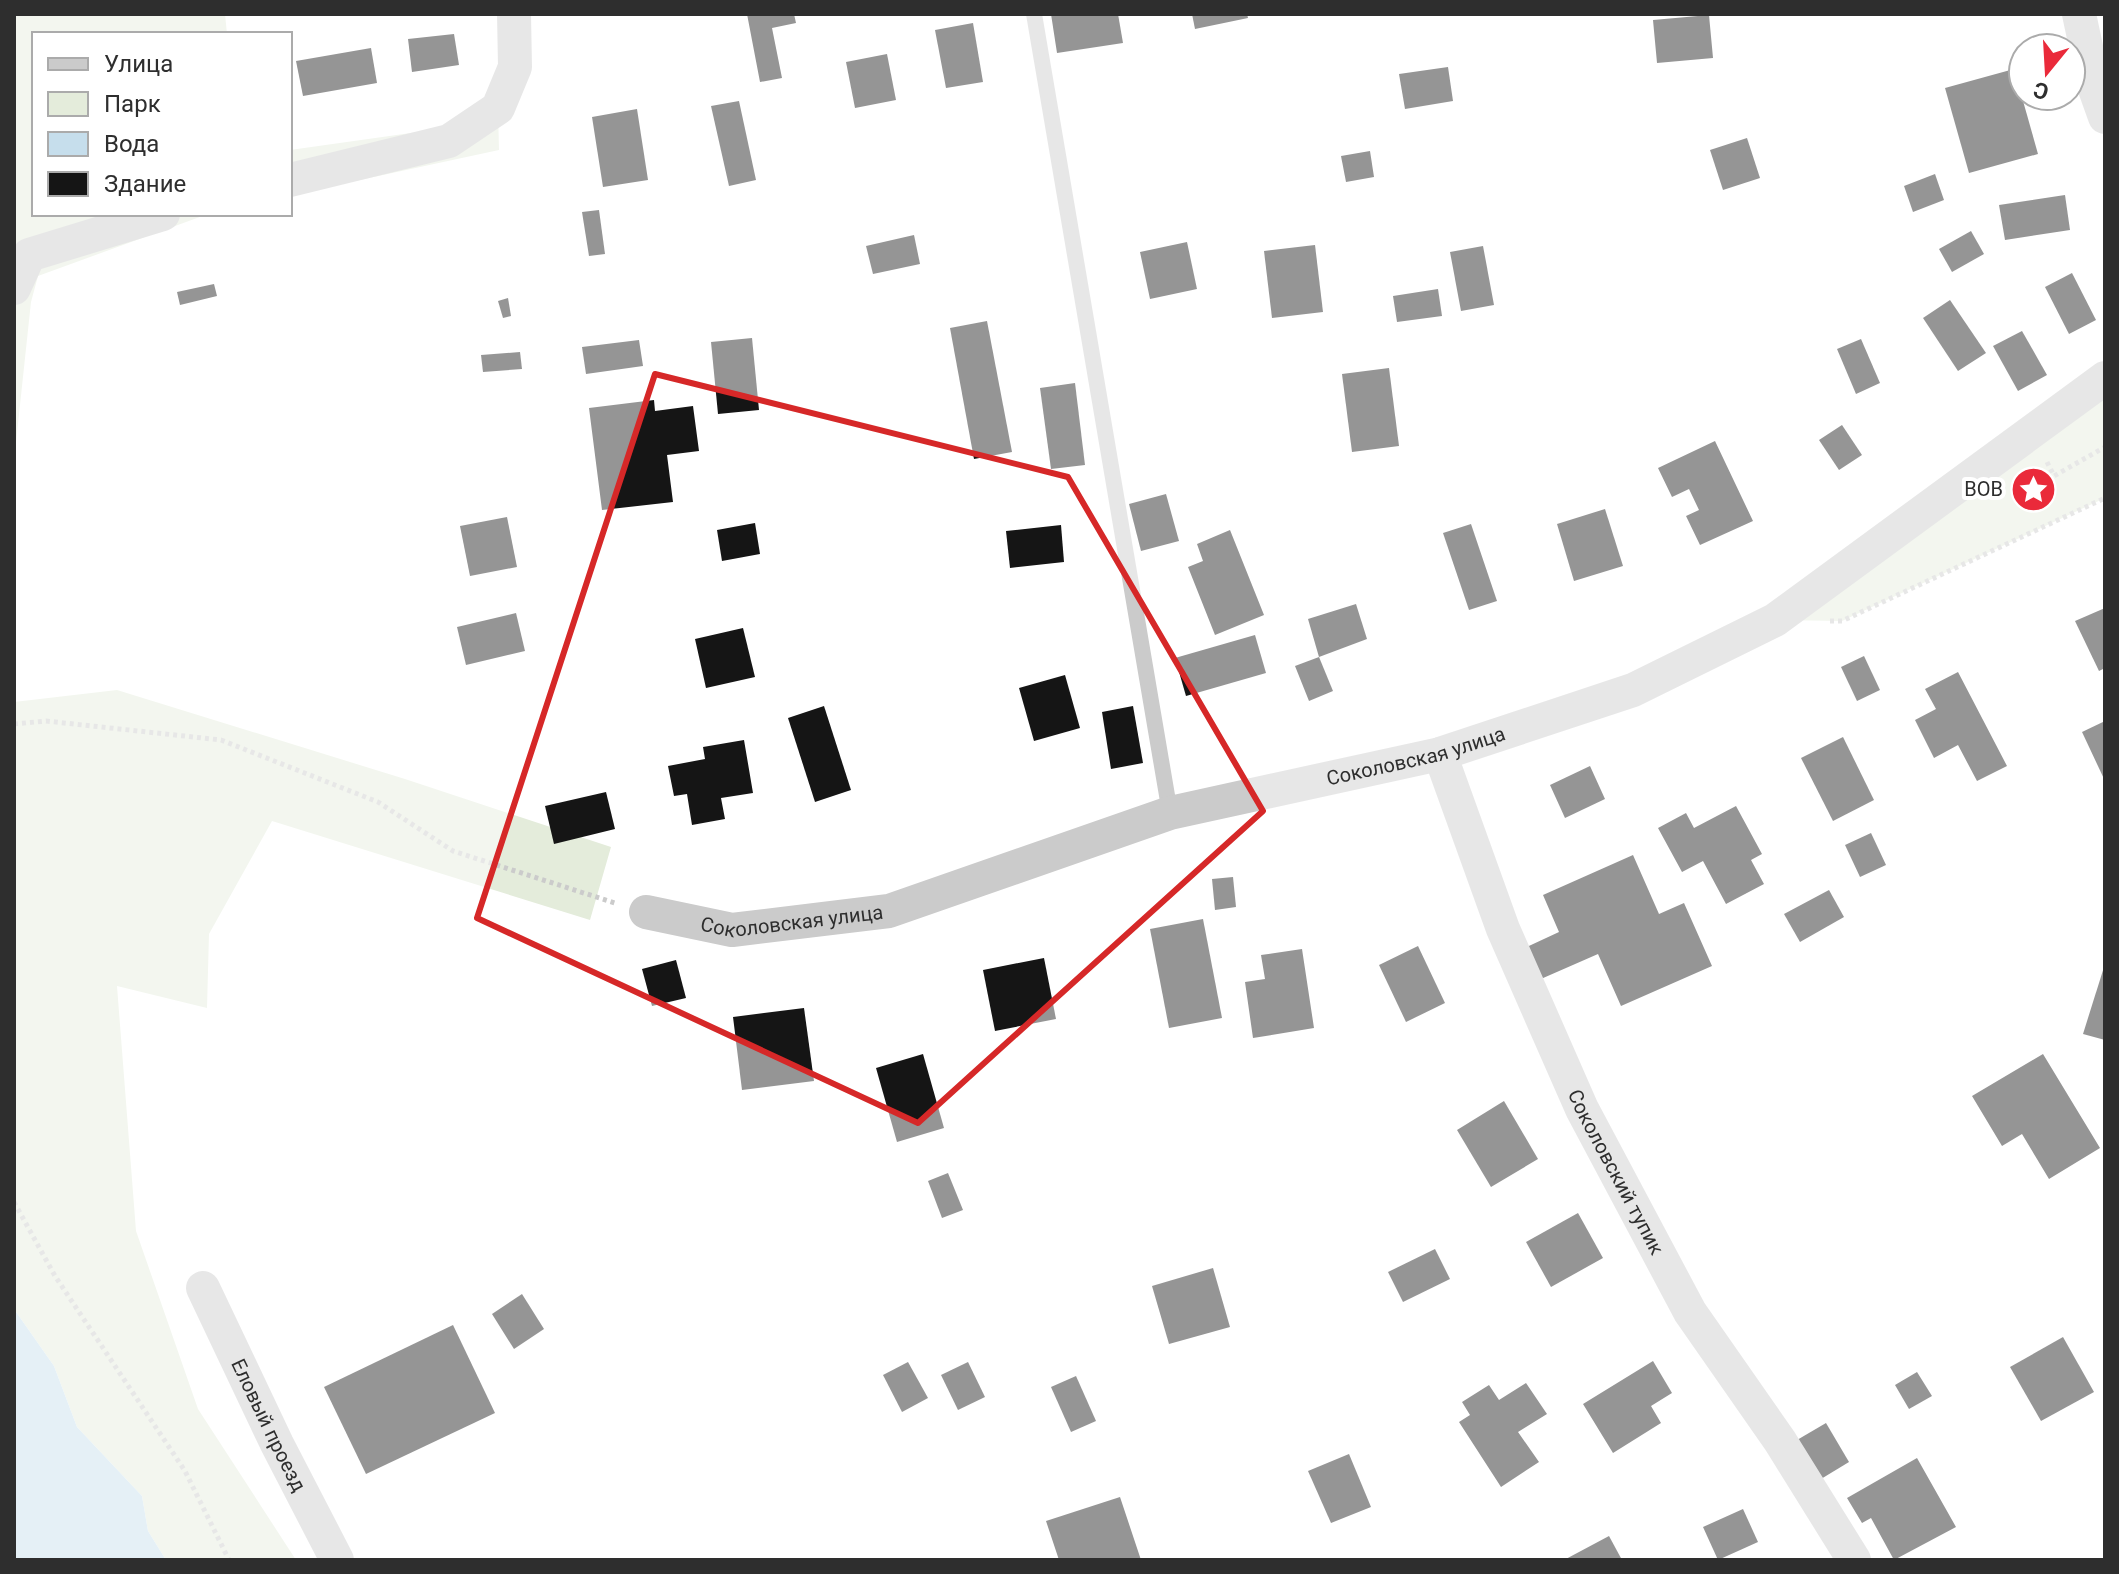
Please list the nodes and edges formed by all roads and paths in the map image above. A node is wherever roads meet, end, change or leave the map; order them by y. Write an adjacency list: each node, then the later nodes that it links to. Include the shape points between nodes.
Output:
1 (514, 14): 5 (street, via 515,67 498,108 449,141)
2 (1034, 14): 15 (lane)
3 (2079, 14): 4 (street)
4 (2102, 97)
5 (292, 180)
6 (156, 216): 7 (street, via 29,255)
7 (14, 288)
8 (2105, 378): 9 (street, Соколовская улица)
9 (2032, 431): 10 (path, via 2054,476); 12 (street, Соколовская улица)
10 (2105, 447)
11 (2105, 498): 12 (path, via 1842,621)
12 (1775, 620): 14 (street, Соколовская улица, via 1633,690)
13 (14, 724): 16 (path, via 46,721 221,740 378,802 453,851)
14 (1440, 754): 15 (street, Соколовская улица); 21 (street, Соколовский тупик, via 1503,929 1582,1109 1690,1312)
15 (1170, 813): 16 (street, Соколовская улица, via 889,911 732,930)
16 (646, 912)
17 (14, 1202): 19 (path, via 55,1276 185,1471)
18 (203, 1288): 20 (street, Еловый проезд)
19 (229, 1560)
20 (337, 1560)
21 (1854, 1560)

